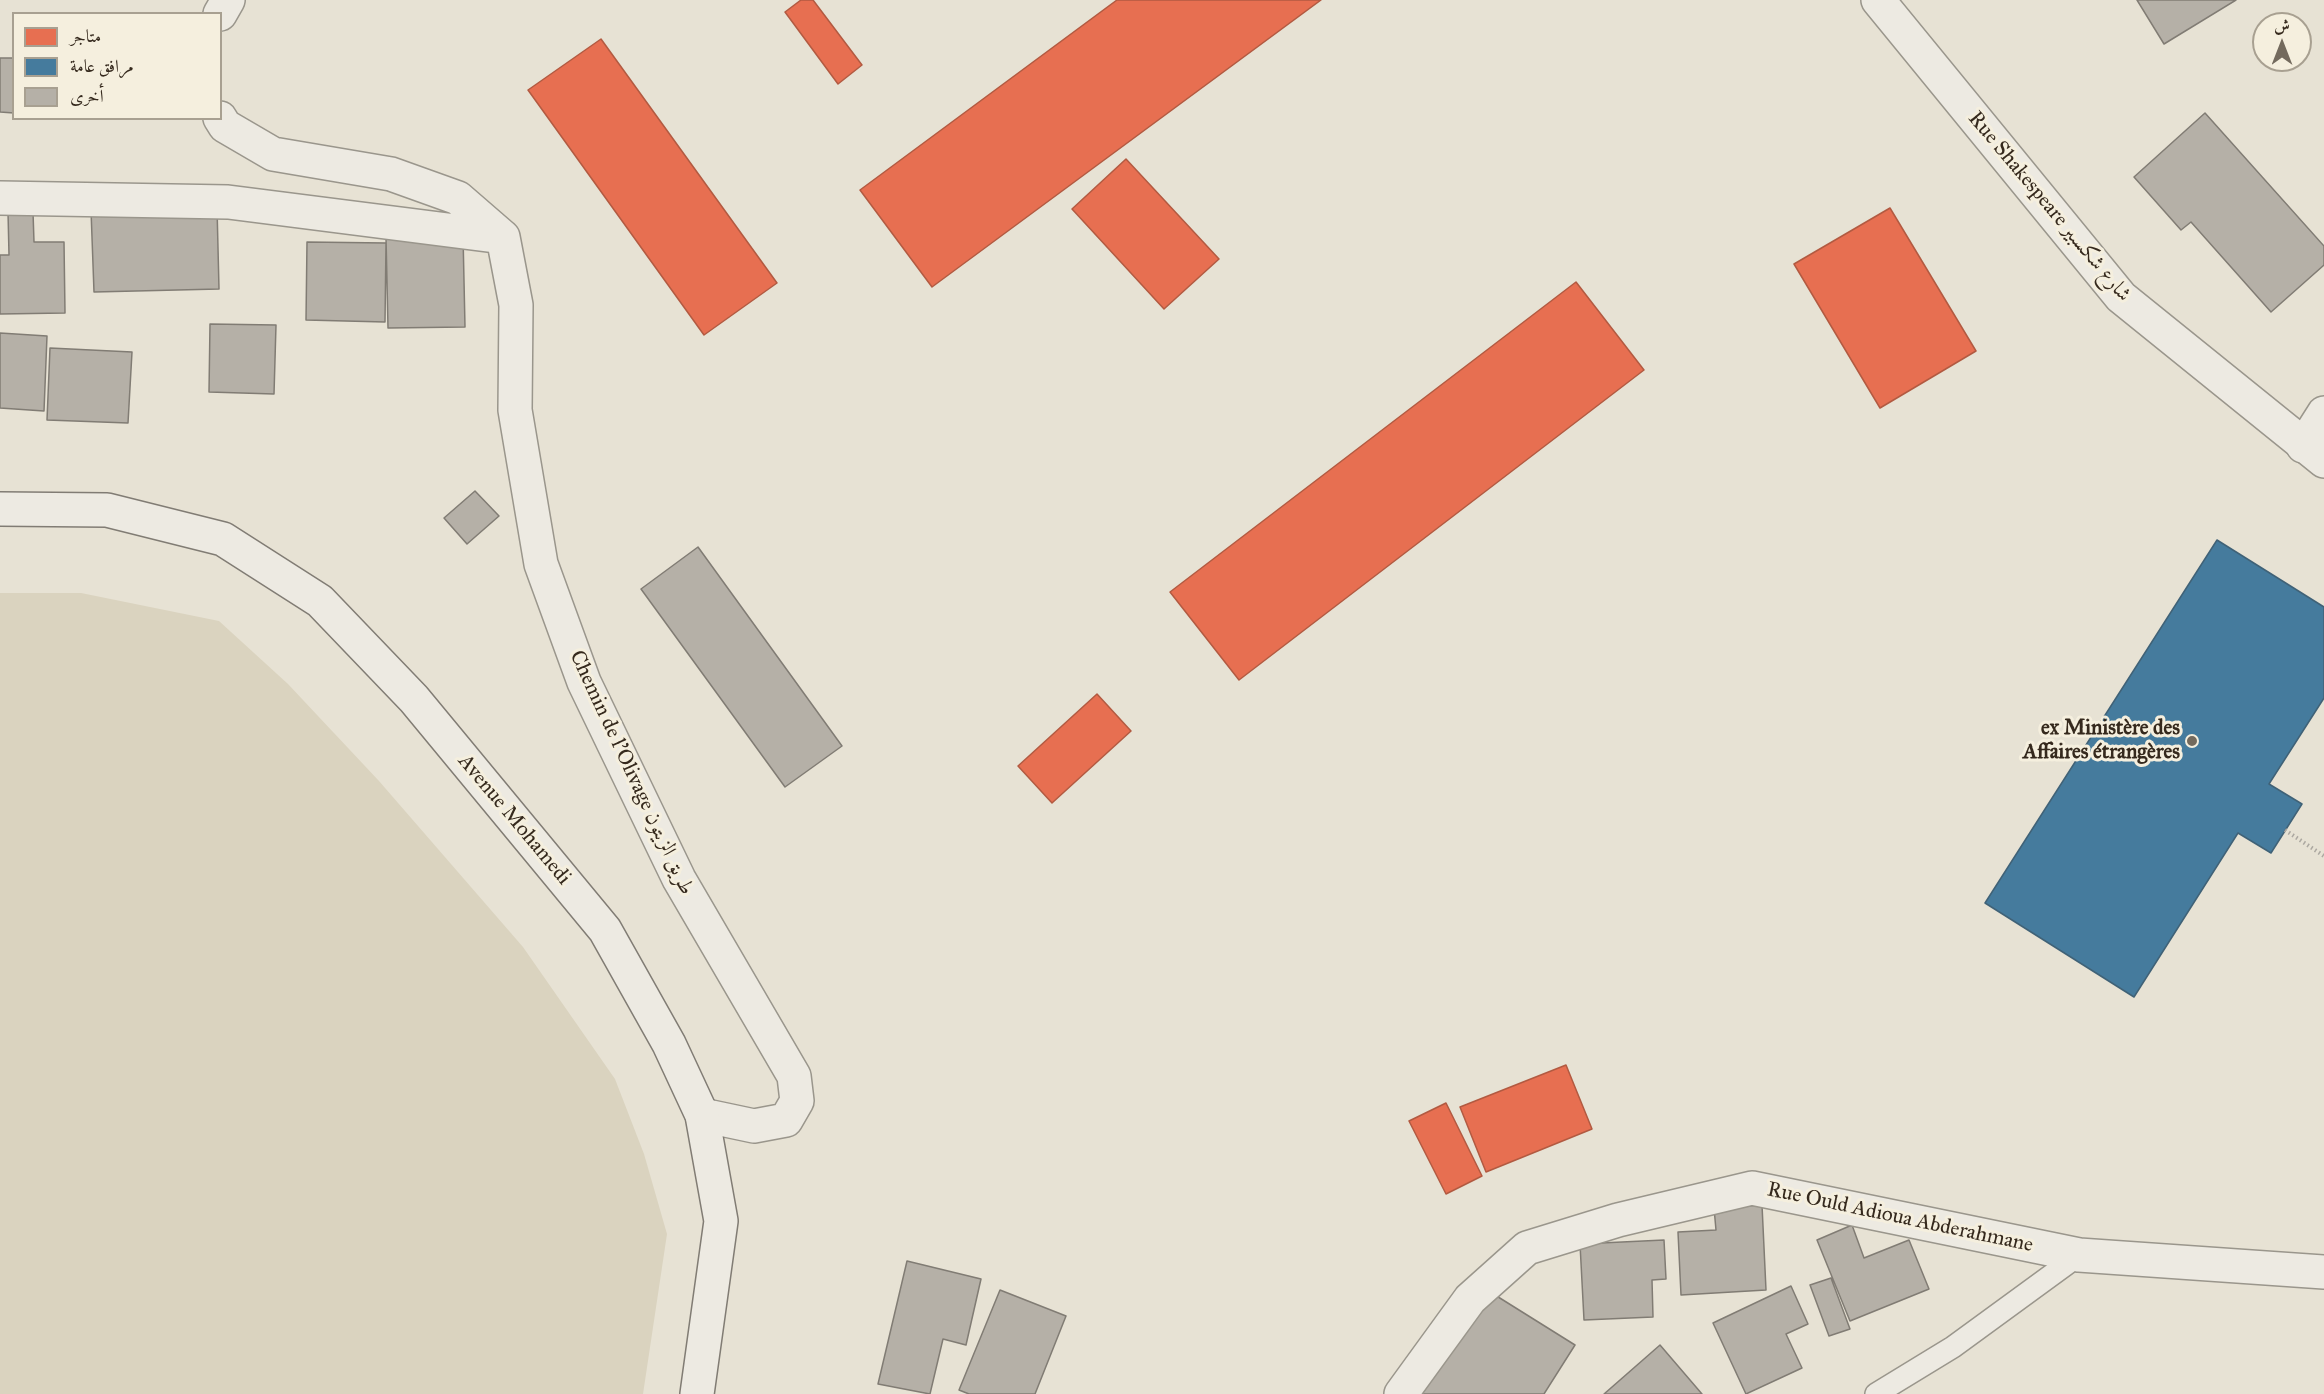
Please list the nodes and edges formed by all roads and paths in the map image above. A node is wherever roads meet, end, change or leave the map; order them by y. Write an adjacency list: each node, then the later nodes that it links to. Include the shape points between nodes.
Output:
1 (1878, 0): 6 (street, Rue Shakespeare شارع شكسبير, via 2121,297)
2 (221, 120): 4 (street, via 273,154 391,174 458,198)
3 (0, 198): 4 (street, via 228,202)
4 (503, 237): 10 (street, Chemin de l'Olivage طريق الزيتون, via 516,305 515,410 541,564 584,682 679,879 794,1076 797,1101 786,1120 754,1126)
5 (2324, 413): 6 (street)
6 (2313, 454)
7 (0, 508): 10 (street, Avenue Mohamedi, via 107,510 223,539 320,601 414,699 605,930 669,1044)
8 (2285, 830): 9 (path)
9 (2324, 856)
10 (702, 1115): 13 (street, Avenue Mohamedi, via 721,1221)
11 (2079, 1255): 12 (street, Rue Ould Adioua Abderahmane); 14 (street, Rue Ould Adioua Abderahmane, via 1752,1188 1618,1220 1527,1248 1470,1299); 15 (lane, via 1953,1347)
12 (2324, 1272)
13 (697, 1394)
14 (1401, 1394)
15 (1876, 1394)

